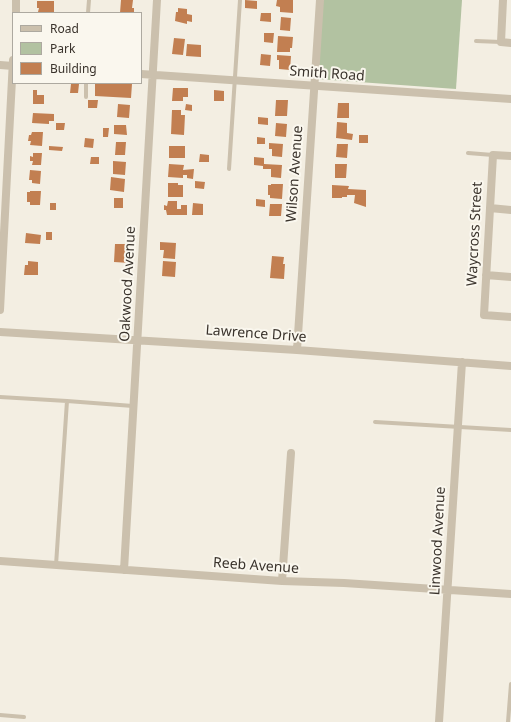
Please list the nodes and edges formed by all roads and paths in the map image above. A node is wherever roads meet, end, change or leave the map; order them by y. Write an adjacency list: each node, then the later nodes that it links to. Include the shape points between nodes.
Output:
1 (16, 0): 7 (street)
2 (89, 0): 8 (lane)
3 (157, 0): 15 (street, Oakwood Avenue)
4 (240, 0): 17 (lane)
5 (320, 0): 19 (street, Wilson Avenue)
6 (503, 0): 10 (street)
7 (16, 12)
8 (88, 12)
9 (476, 41): 10 (lane)
10 (501, 42): 11 (street)
11 (511, 43)
12 (0, 65): 13 (street)
13 (12, 66)
14 (142, 74): 15 (street, Smith Road)
15 (153, 75): 17 (street, Smith Road); 34 (street, Oakwood Avenue)
16 (12, 81): 28 (street)
17 (235, 81): 19 (street, Smith Road); 25 (lane)
18 (86, 84): 20 (lane)
19 (314, 86): 21 (street, Smith Road); 35 (street, Wilson Avenue)
20 (86, 97)
21 (511, 99)
22 (468, 153): 23 (lane)
23 (493, 155): 24 (street); 26 (street, Waycross Street)
24 (511, 156)
25 (229, 170)
26 (490, 208): 27 (street); 29 (street, Waycross Street)
27 (511, 210)
28 (3, 218): 31 (street)
29 (486, 275): 30 (street); 32 (street, Waycross Street, via 484,315)
30 (511, 277)
31 (0, 310)
32 (511, 317)
33 (0, 332): 34 (street, Lawrence Drive)
34 (138, 340): 35 (street, Lawrence Drive); 40 (street, Oakwood Avenue)
35 (297, 350): 36 (street, Lawrence Drive)
36 (462, 362): 37 (street, Lawrence Drive); 42 (street, Linwood Avenue)
37 (511, 366)
38 (0, 397): 39 (lane)
39 (67, 401): 40 (lane); 46 (lane)
40 (134, 406): 47 (street, Oakwood Avenue)
41 (375, 422): 42 (lane)
42 (458, 427): 43 (lane); 49 (street, Linwood Avenue)
43 (511, 430)
44 (291, 454): 48 (street)
45 (0, 562): 46 (street, Reeb Avenue)
46 (56, 565): 47 (street, Reeb Avenue)
47 (124, 570): 48 (street, Reeb Avenue)
48 (282, 581): 49 (street, Reeb Avenue)
49 (448, 590): 50 (street, Reeb Avenue); 54 (street, Linwood Avenue)
50 (511, 594)
51 (511, 684): 55 (lane)
52 (0, 715): 53 (lane)
53 (24, 717)
54 (439, 722)
55 (508, 722)

